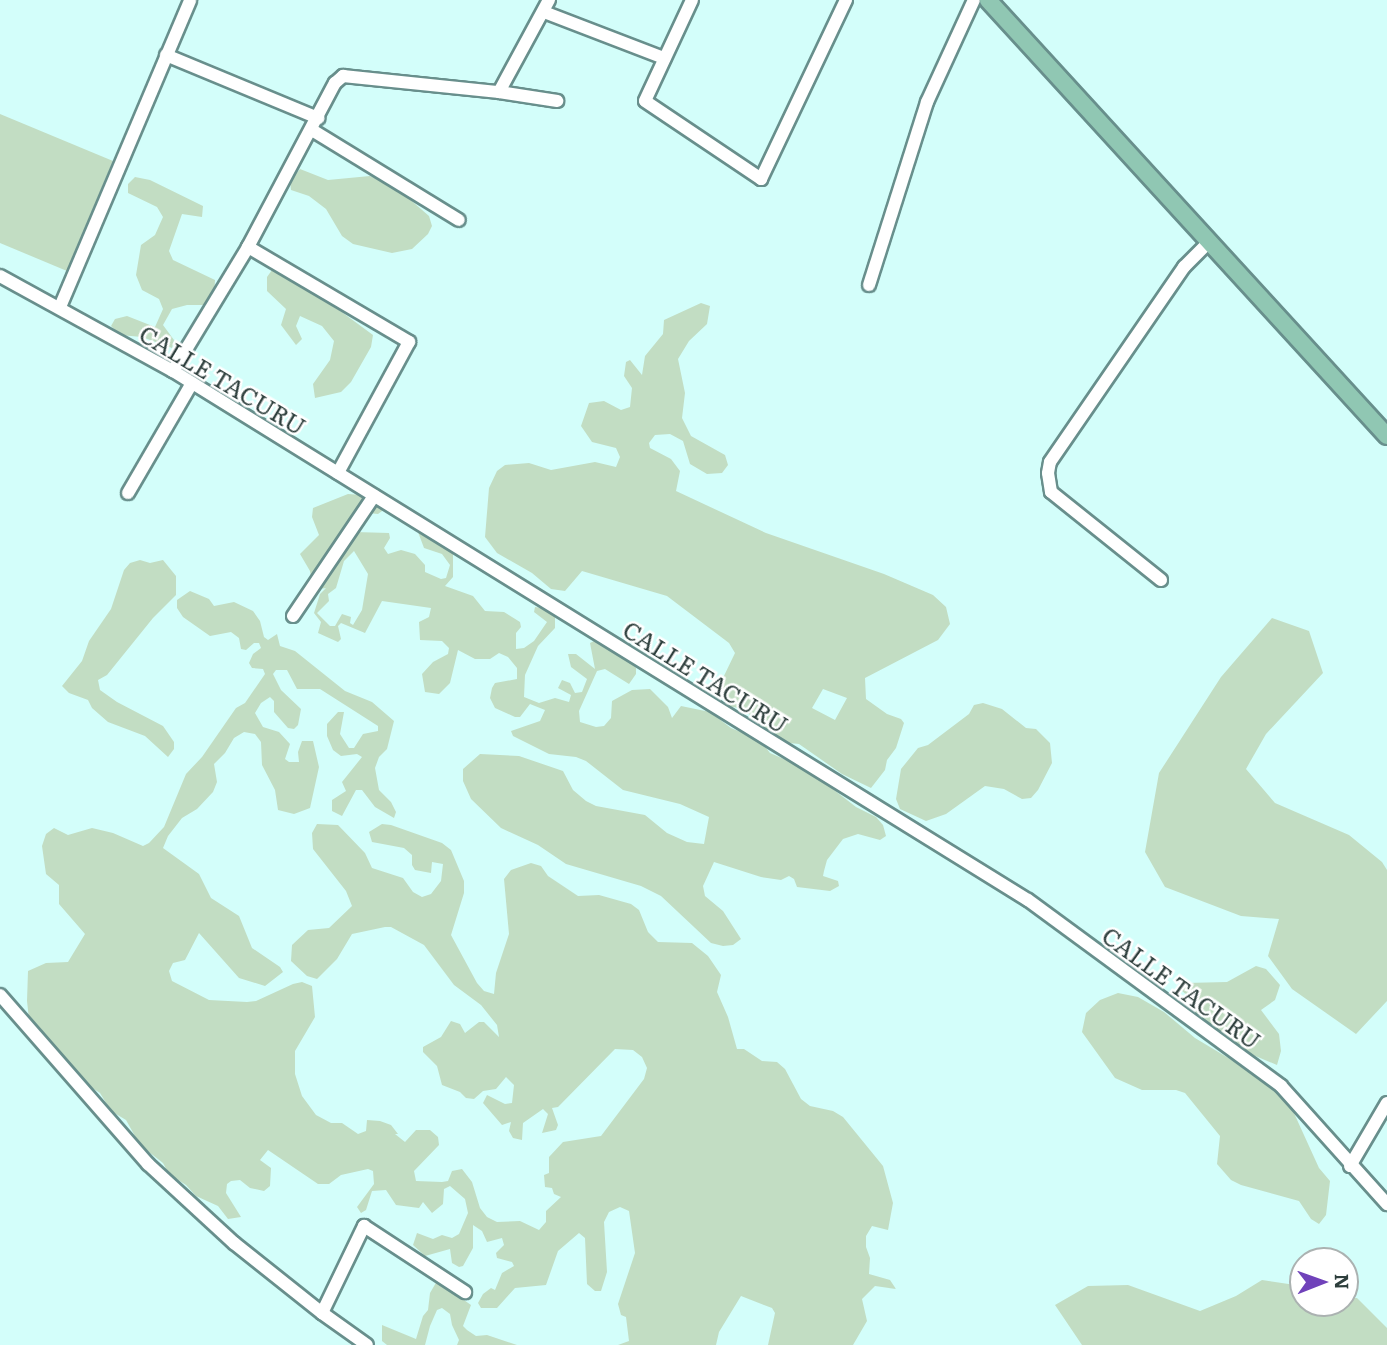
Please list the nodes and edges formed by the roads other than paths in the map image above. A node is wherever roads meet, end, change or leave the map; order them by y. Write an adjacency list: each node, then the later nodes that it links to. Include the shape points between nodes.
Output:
1 (190, 0): 7 (street)
2 (692, 0): 8 (street)
3 (846, 0): 8 (street, via 761,179 645,101)
4 (974, 0): 16 (street, via 927,103)
5 (988, 0): 13 (main road)
6 (546, 6): 8 (street); 9 (street)
7 (166, 55): 11 (street); 17 (street)
8 (664, 58)
9 (499, 92): 10 (street); 11 (street, via 343,76)
10 (557, 101)
11 (315, 124): 12 (street); 14 (street)
12 (459, 220)
13 (1210, 241): 20 (main road); 24 (street, via 1184,267 1050,462 1048,473 1051,492)
14 (248, 247): 18 (street); 21 (street, via 409,342)
15 (0, 276): 17 (street, CALLE TACURU)
16 (869, 285)
17 (60, 307): 18 (street, CALLE TACURU)
18 (173, 371): 19 (street, CALLE TACURU)
19 (192, 383): 21 (street, CALLE TACURU); 22 (street)
20 (1387, 436)
21 (338, 473): 23 (street, CALLE TACURU)
22 (128, 493)
23 (374, 496): 25 (street); 28 (street, CALLE TACURU, via 1028,900 1281,1086)
24 (1161, 580)
25 (293, 616)
26 (0, 995): 31 (street, via 148,1164)
27 (1387, 1103): 28 (street)
28 (1350, 1166): 29 (street, CALLE TACURU)
29 (1387, 1203)
30 (465, 1292): 31 (street, via 364,1226)
31 (322, 1313): 32 (street)
32 (365, 1344)

